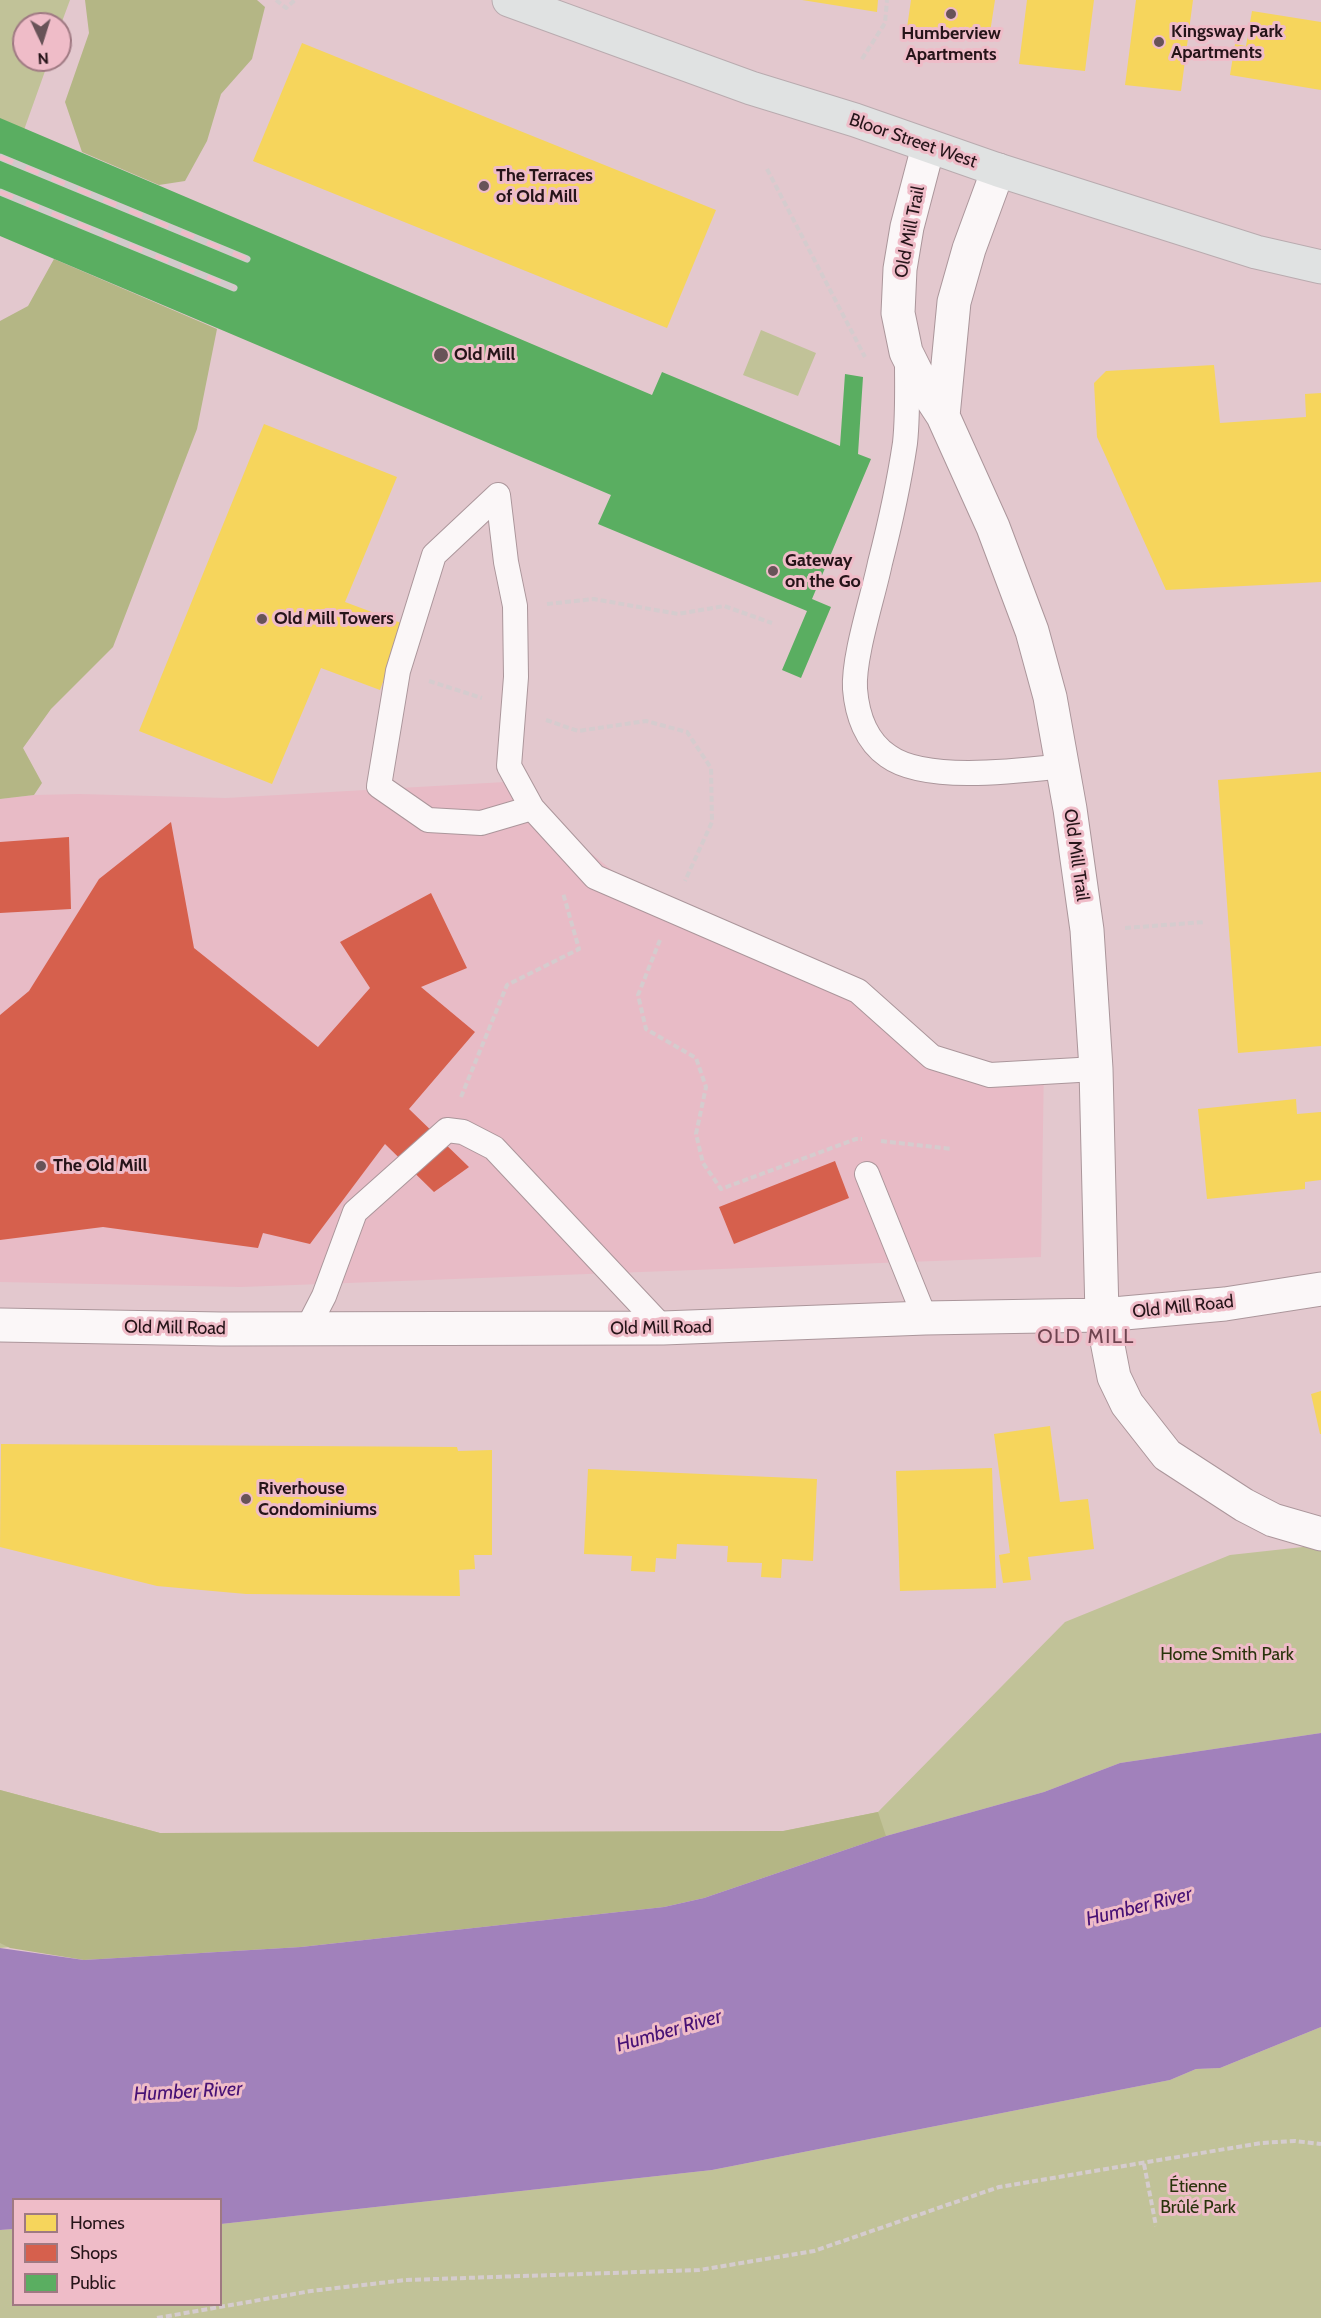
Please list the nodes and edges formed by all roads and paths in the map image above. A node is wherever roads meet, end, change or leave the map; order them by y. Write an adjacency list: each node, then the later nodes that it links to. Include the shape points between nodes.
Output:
1 (276, 0): 2 (path, via 285,8)
2 (295, 0)
3 (509, 0): 6 (main road, Bloor Street West)
4 (887, 0): 5 (path, via 885,23)
5 (862, 59)
6 (928, 147): 8 (main road, Bloor Street West); 10 (street, Old Mill Trail, via 900,269 898,313)
7 (767, 169): 11 (path)
8 (998, 170): 9 (main road, Bloor Street West, via 1256,252); 12 (street, Old Mill Trail, via 954,302)
9 (1321, 267)
10 (906, 352): 12 (street, Old Mill Trail); 17 (lane, via 905,442 858,660 855,687 862,722 869,738 888,757 915,767 948,773)
11 (865, 357)
12 (943, 416): 17 (street, Old Mill Trail, via 993,527 1032,631)
13 (515, 606): 14 (path, via 594,599 678,614 724,606); 15 (lane, via 498,495 434,555); 16 (lane)
14 (772, 623)
15 (398, 671): 16 (path); 18 (lane, via 379,786 428,820 481,823)
16 (514, 708): 18 (lane, via 509,766); 20 (path, via 578,731 646,721 687,732 711,768 712,822)
17 (1063, 766): 23 (street, Old Mill Trail, via 1087,930)
18 (532, 808): 19 (lane)
19 (567, 846): 20 (lane, via 595,877); 24 (path, via 555,867 579,949 507,985)
20 (672, 910): 23 (lane, via 858,991 932,1058 990,1075); 25 (path, via 638,994 645,1029 696,1058 706,1087 696,1134 703,1163 721,1189 856,1139)
21 (1205, 922): 22 (path)
22 (1121, 928)
23 (1096, 1069): 30 (street, Old Mill Trail)
24 (447, 1130): 33 (lane, via 463,1132 494,1148); 34 (lane, via 354,1212 324,1296)
25 (867, 1140)
26 (878, 1141): 27 (path)
27 (952, 1149)
28 (867, 1174): 31 (lane)
29 (1321, 1289): 30 (street, Old Mill Road, via 1225,1304)
30 (1102, 1315): 31 (street, Old Mill Road); 35 (street, Old Mill Trail, via 1114,1377 1126,1404 1167,1455 1273,1520)
31 (926, 1318): 33 (street, Old Mill Road)
32 (0, 1325): 34 (street, Old Mill Road)
33 (663, 1328): 34 (street, Old Mill Road)
34 (307, 1329)
35 (1321, 1534)
36 (1321, 2144): 37 (path, via 1261,2143)
37 (1144, 2164): 38 (path); 39 (path, via 999,2187 814,2251 710,2268 406,2280 311,2291)
38 (1156, 2226)
39 (157, 2318)

